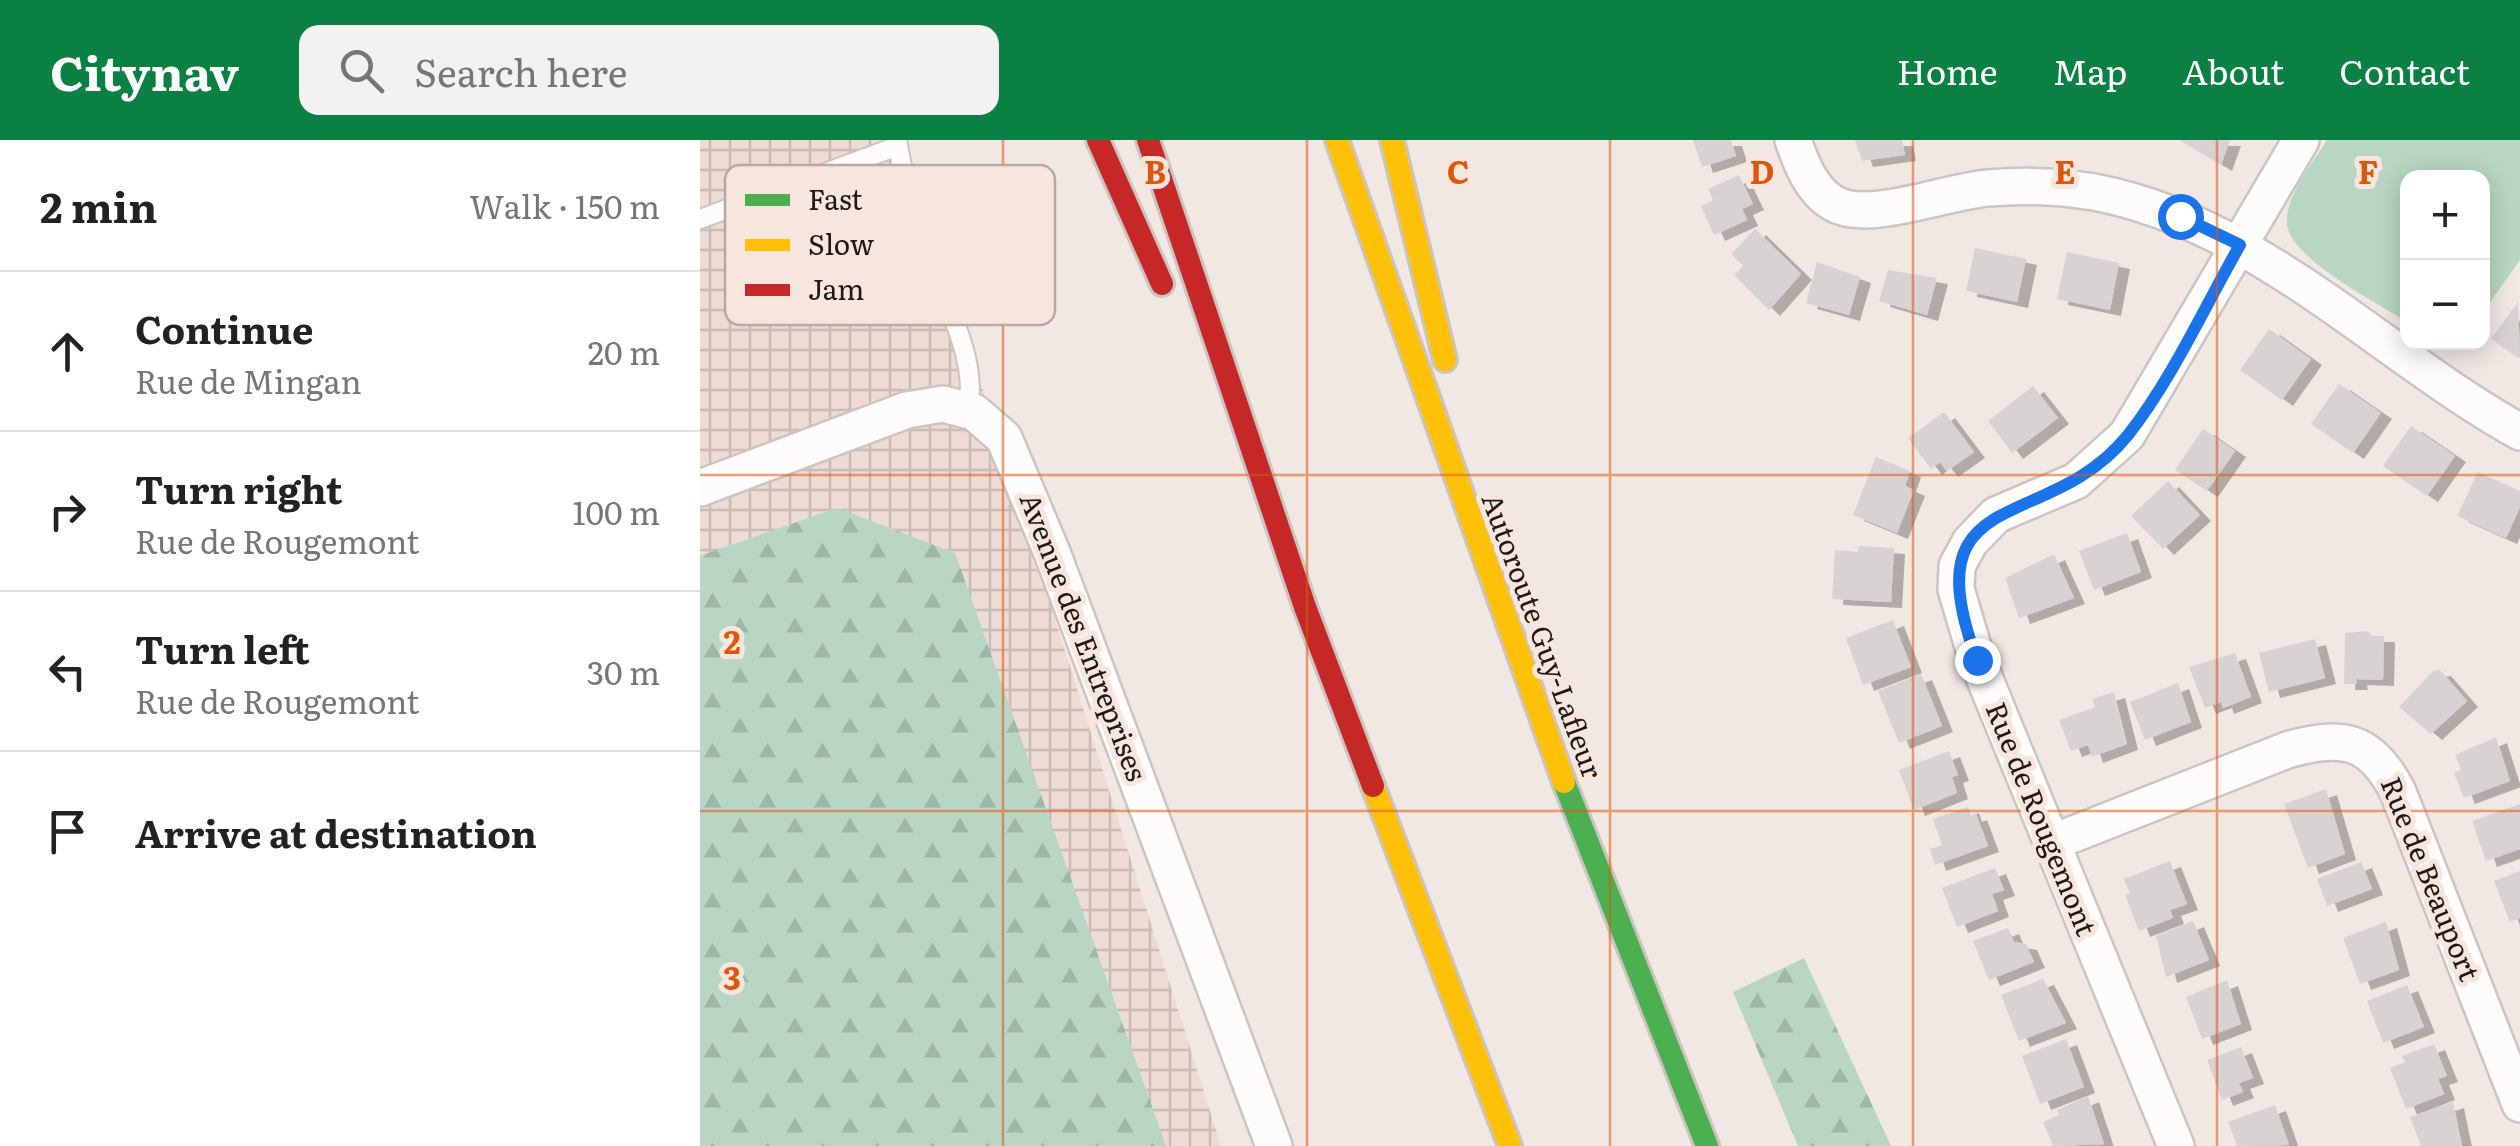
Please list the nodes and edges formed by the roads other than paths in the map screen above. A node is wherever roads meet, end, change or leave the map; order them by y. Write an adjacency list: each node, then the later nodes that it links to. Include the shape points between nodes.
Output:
1 (1098, 140): 12 (highway)
2 (1148, 140): 18 (highway)
3 (1337, 140): 19 (highway, Autoroute Guy-Lafleur)
4 (1392, 140): 19 (highway)
5 (1793, 140): 11 (street, via 1819,192 1848,209 1878,210 1986,188 2059,187 2180,216)
6 (2301, 140): 11 (street, Rue de Rougemont)
7 (898, 143): 8 (lane)
8 (841, 165)
9 (725, 209): 10 (lane)
10 (700, 219)
11 (2240, 245): 16 (street); 20 (street, Rue de Rougemont, via 2127,436 2076,481 1982,525 1957,566 1961,618)
12 (1170, 302)
13 (953, 325): 15 (lane, via 969,367)
14 (1202, 374): 18 (highway)
15 (967, 409): 17 (street, via 922,406); 22 (street, Avenue des Entreprises, via 996,429 1015,459)
16 (2520, 432)
17 (700, 488)
18 (1305, 607): 23 (highway)
19 (1513, 645): 24 (highway, Autoroute Guy-Lafleur)
20 (2050, 843): 21 (street, Rue de Beauport, via 2286,750 2340,741 2361,748 2383,764 2398,792); 25 (street, Rue de Rougemont)
21 (2520, 1104)
22 (1274, 1146)
23 (1510, 1146)
24 (1707, 1146)
25 (2176, 1146)

